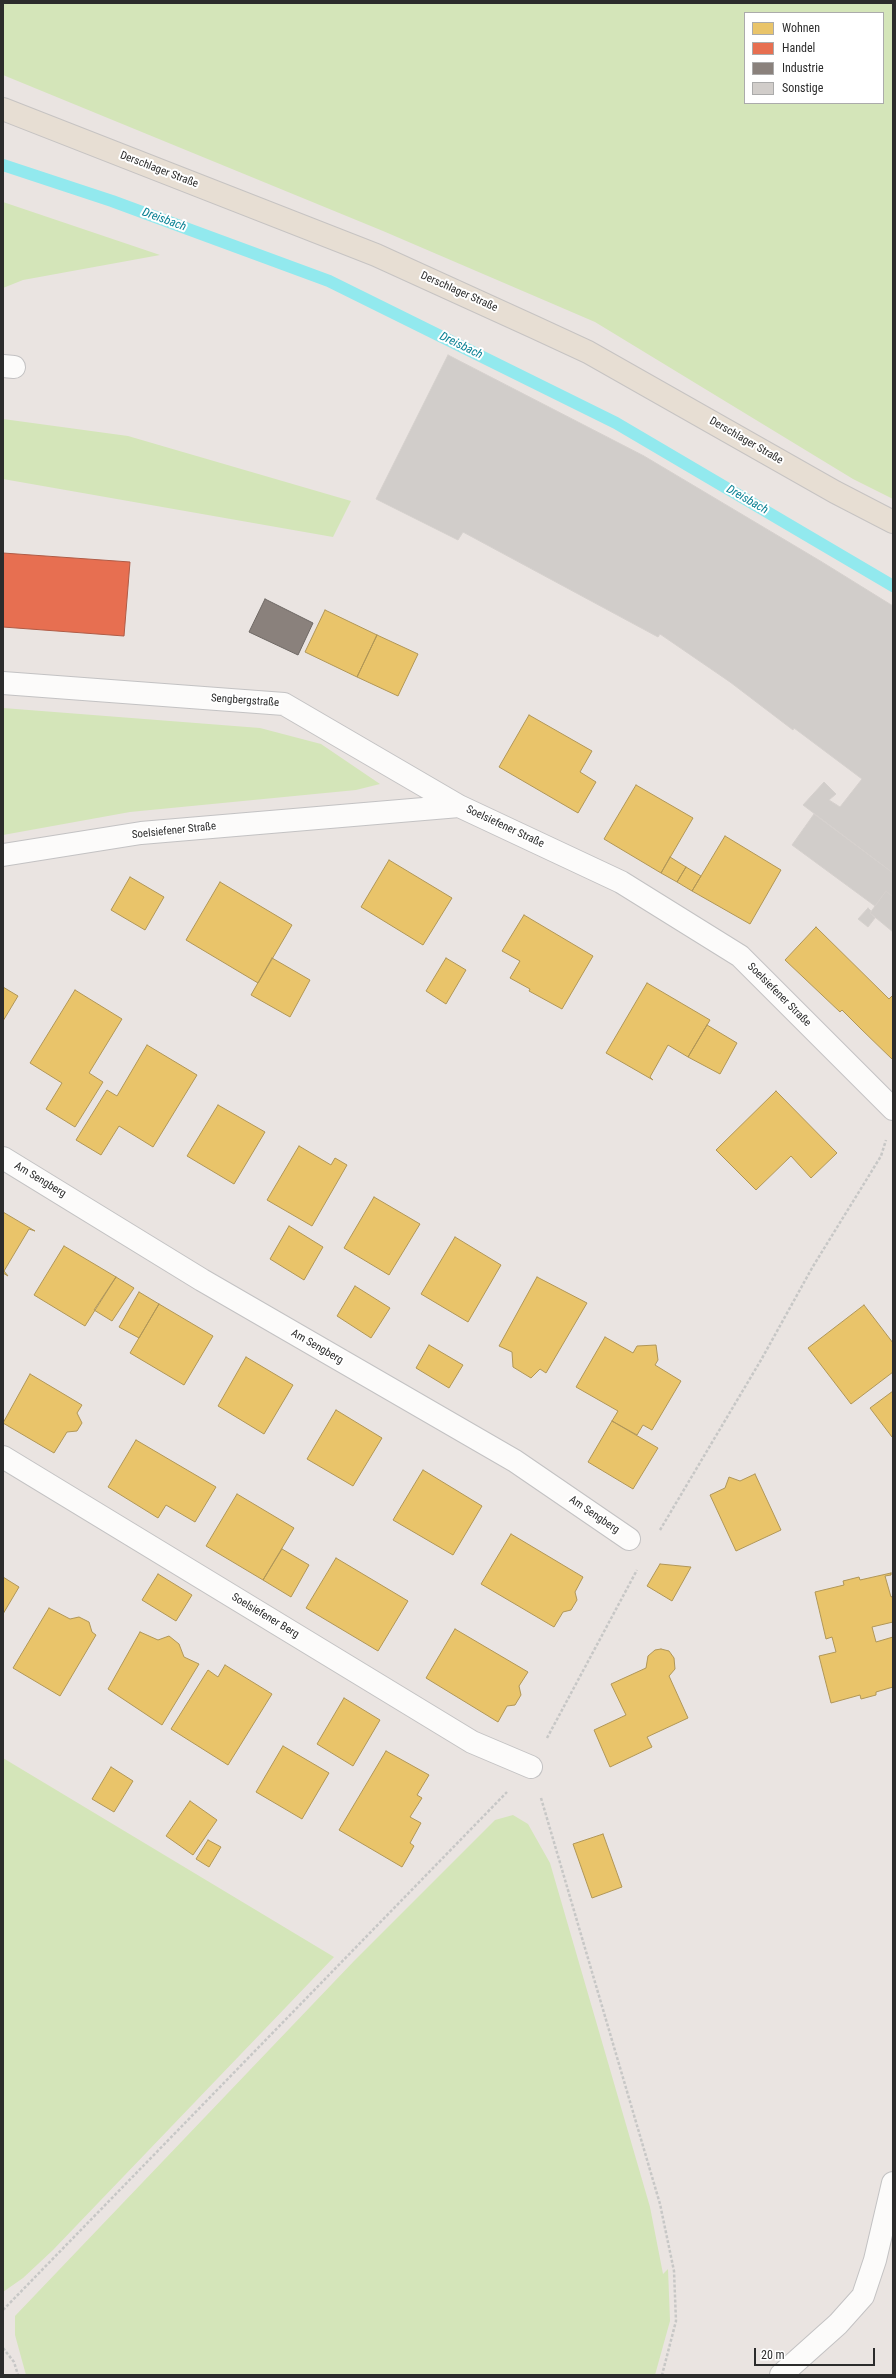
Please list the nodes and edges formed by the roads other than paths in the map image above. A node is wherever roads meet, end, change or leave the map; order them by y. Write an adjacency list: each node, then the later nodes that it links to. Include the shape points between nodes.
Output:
1 (3, 109): 2 (main road, Derschlager Straße, via 376,255 534,326 588,352 835,492)
2 (893, 522)
3 (3, 683): 4 (street, Sengbergstraße, via 284,704)
4 (459, 806): 5 (street, Soelsiefener Straße, via 141,833); 6 (street, Soelsiefener Straße, via 621,882 740,956)
5 (3, 855)
6 (893, 1109)
7 (3, 1158): 9 (street, Am Sengberg, via 202,1280 515,1461)
8 (3, 1457): 10 (street, Soelsiefener Berg, via 472,1742)
9 (629, 1539)
10 (531, 1767)
11 (893, 2183): 12 (street, via 875,2260 863,2296 838,2324)
12 (781, 2375)

